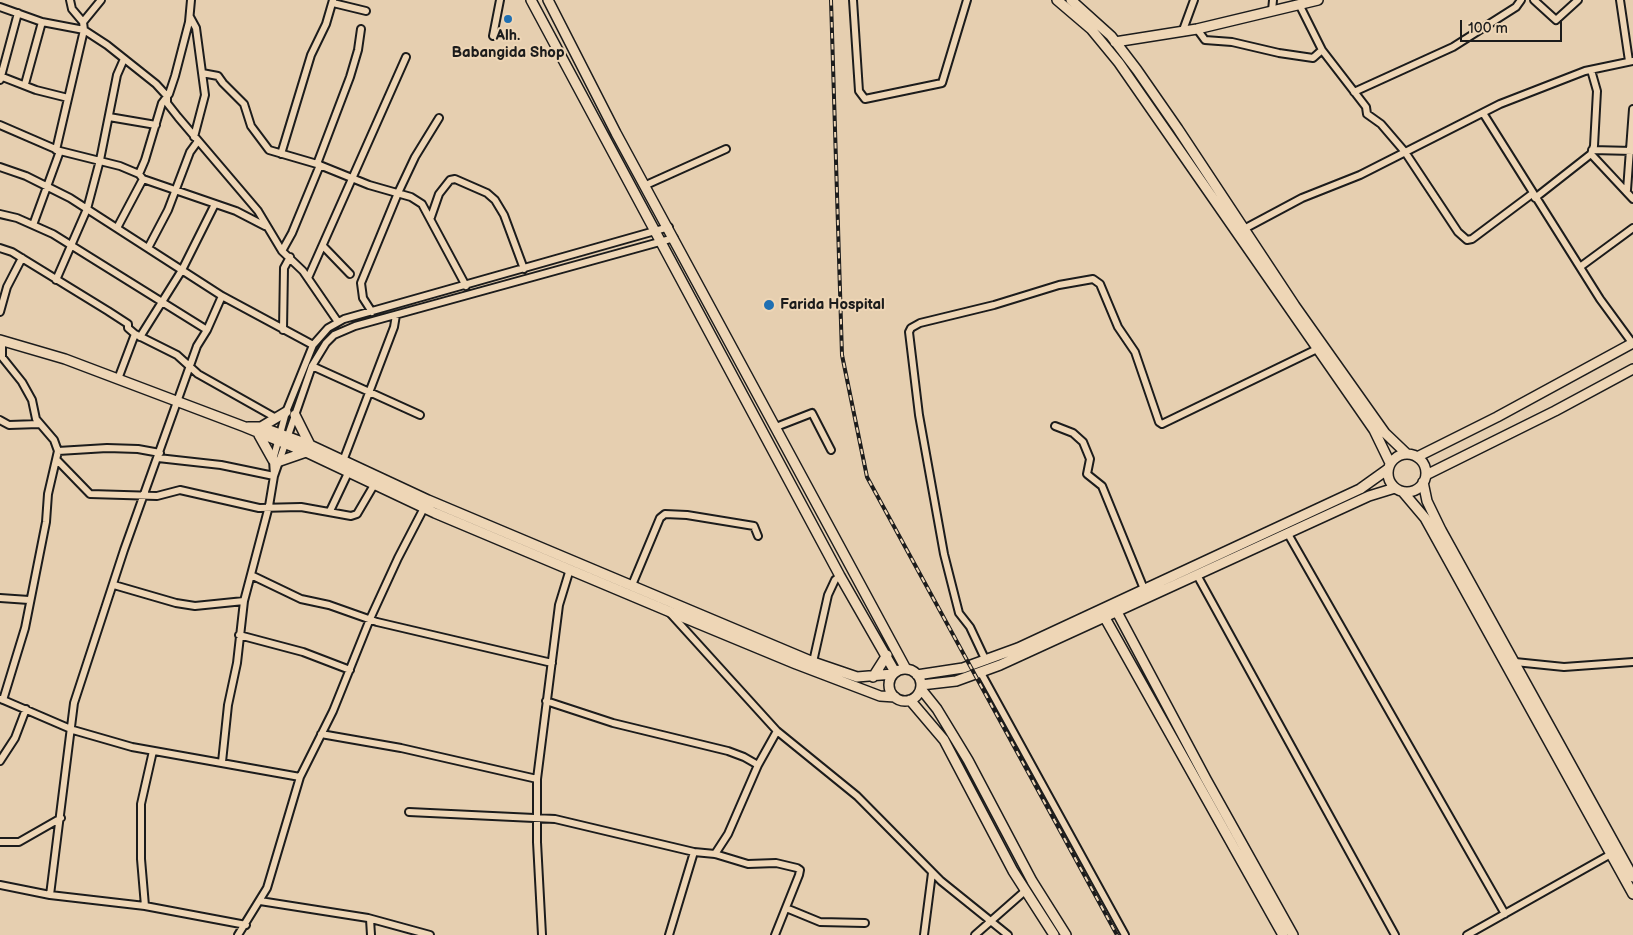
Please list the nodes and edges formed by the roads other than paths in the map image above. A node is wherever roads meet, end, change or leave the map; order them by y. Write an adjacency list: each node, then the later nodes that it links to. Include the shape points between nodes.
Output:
1 (63, 0): 18 (street)
2 (101, 0): 27 (street)
3 (191, 0): 25 (street)
4 (500, 0): 32 (street)
5 (531, 0): 81 (street)
6 (548, 0): 64 (street)
7 (853, 0): 8 (street, via 859,91 865,98 942,83)
8 (967, 0)
9 (1057, 0): 112 (street, via 1091,28 1119,63)
10 (1071, 0): 33 (street)
11 (1194, 0): 31 (street)
12 (1273, 0): 22 (street)
13 (1318, 0): 20 (street)
14 (1521, 0): 43 (street, via 1516,8 1453,47)
15 (1534, 0): 16 (street, via 1556,20)
16 (1578, 0)
17 (1620, 0): 37 (street)
18 (70, 1): 27 (street, via 72,9)
19 (332, 4): 23 (street); 58 (street, via 311,55)
20 (1299, 4): 22 (street); 34 (street)
21 (0, 7): 24 (street)
22 (1272, 10): 29 (street)
23 (366, 11)
24 (18, 13): 26 (street); 40 (street)
25 (190, 16): 39 (street, via 196,28); 44 (street)
26 (42, 22): 30 (street); 42 (street)
27 (83, 22): 30 (street)
28 (361, 29): 60 (street, via 350,76)
29 (1197, 29): 31 (street); 34 (street, via 1205,40 1232,42 1279,54 1313,58)
30 (84, 30): 36 (street); 45 (street)
31 (1182, 30): 33 (street)
32 (493, 36)
33 (1115, 42): 80 (street, via 1178,128)
34 (1322, 50): 43 (street)
35 (406, 57): 63 (street)
36 (124, 59): 44 (street); 48 (street)
37 (1631, 61): 38 (street)
38 (1591, 70): 47 (street); 57 (street, via 1597,91)
39 (202, 73): 52 (street, via 205,95); 58 (street, via 218,76 246,108 251,126 266,148)
40 (0, 76): 41 (street); 42 (street)
41 (0, 80)
42 (25, 84): 45 (street)
43 (1354, 92): 56 (street, via 1366,107 1367,114 1381,124)
44 (167, 96): 51 (street); 52 (street, via 167,103)
45 (68, 98): 54 (street)
46 (1633, 109): 55 (street)
47 (1483, 113): 56 (street); 69 (street)
48 (108, 117): 51 (street); 59 (street)
49 (439, 118): 68 (street)
50 (0, 125): 54 (street)
51 (156, 125): 62 (street)
52 (196, 139): 66 (street); 76 (street, via 258,211)
53 (726, 149): 64 (street)
54 (58, 150): 59 (street); 65 (street)
55 (1631, 151): 57 (street); 67 (street)
56 (1405, 152): 69 (street, via 1458,232 1467,240); 80 (street, via 1360,175 1302,198)
57 (1592, 152): 67 (street); 69 (street)
58 (282, 154): 60 (street)
59 (100, 160): 62 (street); 72 (street)
60 (319, 165): 63 (street); 88 (street)
61 (0, 167): 65 (street)
62 (141, 177): 66 (street); 78 (street)
63 (352, 178): 68 (street); 85 (street)
64 (646, 185): 77 (street)
65 (47, 186): 72 (street); 75 (street)
66 (174, 190): 71 (street); 87 (street, via 168,210)
67 (1627, 190): 70 (street)
68 (398, 193): 74 (street, via 422,204); 103 (street, via 361,284 363,298)
69 (1534, 196): 91 (street)
70 (1633, 199)
71 (215, 204): 76 (street); 93 (street)
72 (86, 209): 78 (street); 84 (street)
73 (0, 214): 75 (street)
74 (431, 217): 92 (street, via 439,194 450,180 455,179 487,193 504,215); 98 (street)
75 (34, 225): 84 (street)
76 (266, 226): 88 (street)
77 (669, 227): 81 (street); 82 (street)
78 (117, 228): 87 (street)
79 (1633, 228): 91 (street)
80 (1244, 229): 131 (street, via 1385,433)
81 (655, 232): 83 (street); 92 (street)
82 (674, 238): 83 (street); 125 (street)
83 (661, 243): 104 (street); 152 (street)
84 (69, 246): 96 (street); 101 (street)
85 (323, 246): 94 (street); 95 (street)
86 (0, 248): 90 (street)
87 (148, 248): 93 (street)
88 (282, 251): 89 (street)
89 (290, 257): 95 (street); 107 (street, via 284,268)
90 (22, 258): 96 (street); 99 (street)
91 (1580, 267): 110 (street)
92 (524, 269): 98 (street)
93 (182, 270): 100 (street); 101 (street)
94 (350, 274)
95 (308, 278): 105 (street)
96 (56, 280): 108 (street, via 128,324 128,328)
97 (0, 284): 99 (street)
98 (466, 286): 103 (street)
99 (8, 287): 102 (street)
100 (222, 296): 106 (street); 107 (street)
101 (163, 303): 106 (street); 108 (street)
102 (0, 312)
103 (372, 312): 105 (street)
104 (396, 315): 113 (street, via 334,335 320,350); 117 (street)
105 (338, 322): 111 (street)
106 (207, 330): 114 (street)
107 (283, 330): 111 (street)
108 (137, 335): 114 (street, via 177,355); 116 (street)
109 (1, 340): 116 (street); 123 (street, via 2,357 29,394)
110 (1633, 343): 133 (street)
111 (313, 345): 119 (street)
112 (1317, 349): 137 (street, via 1374,430); 165 (street, via 1162,424 1135,352 1118,327 1100,284 1093,279 1059,285 911,328 919,414 944,554 959,614 970,627)
113 (312, 366): 117 (street); 119 (street)
114 (190, 367): 118 (street); 121 (street)
115 (1633, 369): 140 (street)
116 (118, 379): 118 (street)
117 (370, 391): 120 (street); 136 (street)
118 (178, 403): 126 (street); 132 (street)
119 (291, 413): 121 (street); 127 (street); 128 (street)
120 (420, 415)
121 (276, 418): 126 (street)
122 (0, 420): 123 (street, via 9,425)
123 (38, 424): 130 (street, via 54,440)
124 (1055, 426): 155 (street, via 1073,433 1083,442 1090,460 1087,474 1102,486)
125 (776, 427): 129 (street, via 812,413); 170 (street)
126 (260, 431): 127 (street); 135 (street)
127 (282, 439): 128 (street); 135 (street)
128 (308, 449): 135 (street); 136 (street); 138 (street)
129 (831, 450)
130 (58, 451): 132 (street, via 138,449); 134 (street)
131 (1407, 454): 133 (street); 137 (street, via 1398,456)
132 (159, 456): 139 (street, via 220,464); 143 (street)
133 (1417, 457): 140 (street, via 1422,462)
134 (57, 460): 143 (street, via 90,494); 157 (street)
135 (276, 461): 139 (street)
136 (343, 461): 144 (street)
137 (1389, 466): 142 (street, via 1388,478); 155 (street, via 1360,489)
138 (348, 473): 141 (street); 146 (street)
139 (274, 476): 145 (street)
140 (1425, 479): 142 (street, via 1415,490); 168 (street, via 1424,495 1441,530)
141 (374, 485): 144 (street); 146 (street, via 354,516)
142 (1399, 490): 147 (street, via 1369,496); 197 (street, via 1425,518)
143 (144, 495): 145 (street, via 157,496 180,490 259,508); 153 (street)
144 (426, 504): 149 (street); 154 (street); 162 (street)
145 (269, 506): 146 (street); 150 (street)
146 (330, 511)
147 (1288, 534): 151 (street); 207 (street)
148 (758, 536): 154 (street, via 754,526 665,514 660,518)
149 (570, 569): 159 (street); 166 (street, via 559,605)
150 (250, 575): 158 (street); 162 (street, via 301,598)
151 (1197, 575): 160 (street); 226 (street)
152 (840, 576): 164 (street); 167 (street, via 828,595)
153 (114, 585): 158 (street, via 195,606); 182 (street, via 74,703)
154 (632, 585): 167 (street)
155 (1144, 589): 165 (street)
156 (0, 598): 157 (street)
157 (29, 600): 178 (street, via 25,628)
158 (244, 601): 163 (street)
159 (668, 611): 177 (street, via 880,696); 183 (street)
160 (1117, 612): 161 (street); 225 (street)
161 (1105, 618): 173 (street); 224 (street)
162 (370, 619): 166 (street); 171 (street)
163 (239, 635): 171 (street, via 303,652); 187 (street)
164 (887, 655): 172 (street); 175 (street)
165 (986, 661): 174 (street)
166 (552, 662): 180 (street)
167 (813, 662): 175 (street, via 857,677)
168 (1515, 662): 169 (street, via 1564,668); 199 (street)
169 (1633, 662)
170 (906, 669): 172 (street); 174 (street)
171 (350, 670): 184 (street)
172 (894, 673): 175 (street); 177 (street, via 889,686)
173 (981, 673): 176 (street); 223 (street)
174 (917, 675): 176 (street)
175 (873, 676)
176 (921, 687): 179 (street, via 915,698); 222 (street, via 968,760 1032,882)
177 (895, 697): 179 (street)
178 (2, 699): 181 (street)
179 (910, 700): 201 (street, via 944,740)
180 (546, 701): 188 (street, via 614,723 728,751); 190 (street)
181 (26, 709): 182 (street); 186 (street)
182 (72, 730): 185 (street); 192 (street)
183 (777, 731): 188 (street); 198 (street, via 857,796)
184 (322, 734): 189 (street); 190 (street)
185 (153, 751): 187 (street); 205 (street, via 141,804)
186 (0, 761)
187 (222, 762): 189 (street)
188 (758, 765): 196 (street, via 728,834)
189 (300, 777): 204 (street, via 276,864)
190 (537, 779): 193 (street)
191 (409, 812): 193 (street)
192 (60, 818): 194 (street, via 19,842); 203 (street)
193 (537, 818): 195 (street, via 555,819); 215 (street)
194 (0, 842)
195 (694, 852): 196 (street); 216 (street)
196 (715, 854): 206 (street, via 748,864 776,863 799,869)
197 (1611, 854): 202 (street); 207 (street)
198 (932, 873): 209 (street); 218 (street)
199 (1633, 877)
200 (0, 885): 203 (street)
201 (1025, 891): 209 (street); 221 (street)
202 (1633, 894)
203 (50, 895): 205 (street)
204 (260, 901): 208 (street); 211 (street)
205 (145, 906): 211 (street)
206 (786, 908): 210 (street, via 820,922); 217 (street)
207 (1505, 914): 227 (street)
208 (370, 919): 213 (street); 214 (street)
209 (989, 921): 219 (street); 220 (street)
210 (865, 923)
211 (246, 925): 212 (street)
212 (238, 935)
213 (371, 935)
214 (429, 935)
215 (542, 935)
216 (669, 935)
217 (775, 935)
218 (924, 935)
219 (975, 935)
220 (1008, 935)
221 (1054, 935)
222 (1066, 935)
223 (1125, 935)
224 (1283, 935)
225 (1294, 935)
226 (1395, 935)
227 (1467, 935)

